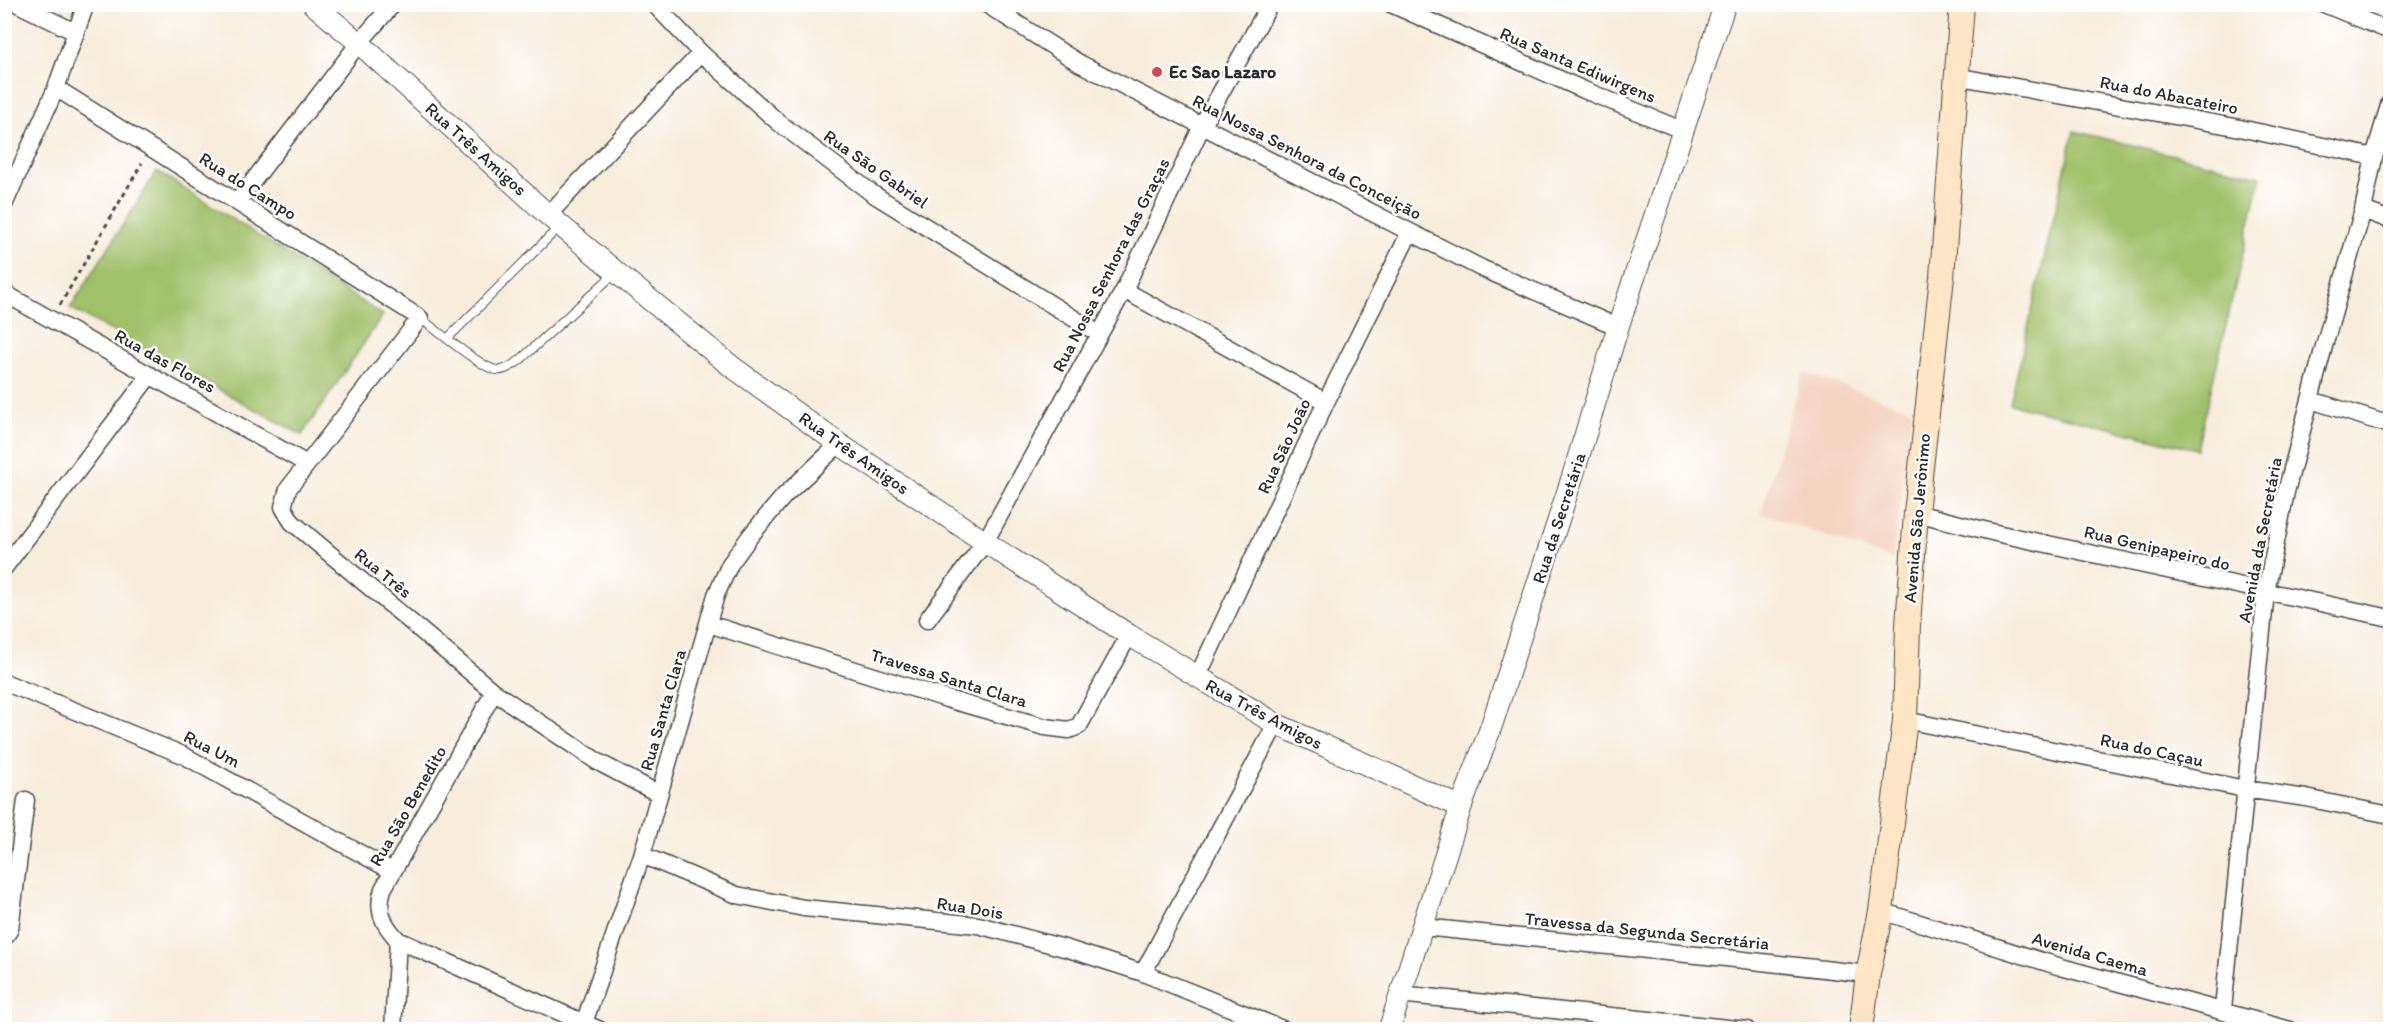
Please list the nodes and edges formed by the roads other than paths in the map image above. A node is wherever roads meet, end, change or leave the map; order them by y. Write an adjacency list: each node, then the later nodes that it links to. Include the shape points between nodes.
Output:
1 (18, 4): 13 (street)
2 (86, 4): 13 (street)
3 (313, 4): 14 (street, Rua Três Amigos)
4 (393, 4): 14 (street)
5 (654, 4): 15 (street, Rua São Gabriel)
6 (986, 4): 19 (street, Rua Nossa Senhora da Conceição, via 1079,63)
7 (1270, 4): 19 (street, Rua Nossa Senhora das Graças)
8 (1391, 4): 20 (street, Rua Santa Ediwirgens)
9 (1725, 4): 20 (street, Rua da Secretária)
10 (1962, 4): 16 (main road, Avenida São Jerônimo)
11 (2324, 4): 12 (street)
12 (2391, 31)
13 (75, 32): 17 (street)
14 (359, 43): 22 (street); 25 (street, Rua Três Amigos)
15 (701, 53): 25 (street); 33 (street, Rua São Gabriel, via 777,122 873,194)
16 (1956, 76): 21 (street, Rua do Abacateiro, via 2235,127); 41 (main road, Avenida São Jerônimo, via 1942,277)
17 (56, 88): 22 (street, Rua do Campo); 23 (street)
18 (2391, 102): 21 (street, Avenida da Secretária)
19 (1202, 126): 27 (street, Rua Nossa Senhora da Conceição); 29 (street, Rua Nossa Senhora das Graças)
20 (1684, 131): 32 (street, Rua da Secretária)
21 (2374, 157): 24 (street, Avenida da Secretária)
22 (237, 202): 31 (street, Rua do Campo)
23 (4, 205)
24 (2363, 210): 26 (street); 36 (street, Avenida da Secretária)
25 (554, 220): 28 (street, Rua Três Amigos); 34 (lane)
26 (2391, 220)
27 (1410, 232): 32 (street, Rua Nossa Senhora da Conceição, via 1481,268); 37 (street, Rua São João)
28 (615, 272): 34 (lane, via 519,362 504,370 494,370); 39 (street, Rua Três Amigos, via 731,366)
29 (1124, 290): 33 (street, Rua Nossa Senhora das Graças); 37 (street)
30 (4, 293): 35 (street, Rua das Flores)
31 (420, 318): 34 (lane); 40 (street, Rua Três)
32 (1618, 327): 57 (street, Rua da Secretária, via 1491,727)
33 (1099, 334): 42 (street, Rua Nossa Senhora das Graças)
34 (448, 338)
35 (150, 375): 40 (street, Rua das Flores); 43 (street)
36 (2311, 400): 38 (street); 44 (street, Avenida da Secretária, via 2286,492)
37 (1326, 402): 49 (street, Rua São João)
38 (2391, 425)
39 (839, 444): 42 (street, Rua Três Amigos); 47 (street, Rua Santa Clara, via 784,496 729,564)
40 (307, 464): 51 (street, Rua Três, via 288,489 284,507 292,522)
41 (1916, 513): 44 (street, Rua Genipapeiro do); 52 (main road, Avenida São Jerônimo)
42 (985, 542): 46 (street, Rua Nossa Senhora das Graças); 48 (street, Rua Três Amigos)
43 (5, 565)
44 (2266, 592): 45 (street, Rua Genipapeiro do); 54 (street, Avenida da Secretária)
45 (2391, 618)
46 (927, 620)
47 (709, 624): 48 (street, Travessa Santa Clara, via 946,699 1069,730 1079,726); 55 (street, Rua Santa Clara)
48 (1129, 635): 49 (street, Rua Três Amigos)
49 (1197, 678): 53 (street, Rua Três Amigos)
50 (4, 682): 60 (street, Rua Um, via 183,755)
51 (494, 692): 55 (street, Rua Três, via 598,762); 60 (street, Rua São Benedito)
52 (1905, 720): 54 (street, Rua do Caçau); 61 (main road, Avenida São Jerônimo)
53 (1275, 724): 57 (street, Rua Três Amigos); 65 (street)
54 (2245, 789): 58 (street, Rua do Caçau); 68 (street, Avenida da Secretária)
55 (658, 794): 59 (street, Rua Santa Clara)
56 (26, 800): 63 (street, via 10,929)
57 (1461, 807): 62 (street, Rua da Secretária)
58 (2391, 815)
59 (642, 855): 65 (street, Rua Dois, via 737,895 804,908 978,925); 69 (street, Rua Santa Clara)
60 (392, 871): 64 (street, Rua São Benedito, via 383,889 380,909 386,927)
61 (1881, 911): 66 (main road, Avenida São Jerônimo); 68 (street, Avenida Caema, via 2061,967)
62 (1423, 927): 66 (street, Travessa da Segunda Secretária); 67 (street, Rua da Secretária)
63 (4, 938)
64 (398, 940): 69 (street); 70 (street)
65 (1143, 973): 71 (street, Rua Dois)
66 (1868, 975): 74 (main road, Avenida São Jerônimo)
67 (1400, 994): 72 (street, Rua da Secretária); 73 (street)
68 (2223, 1010): 75 (street, Avenida Caema)
69 (592, 1026)
70 (393, 1029)
71 (1285, 1029)
72 (1389, 1029)
73 (1747, 1029)
74 (1861, 1029)
75 (2290, 1029)

